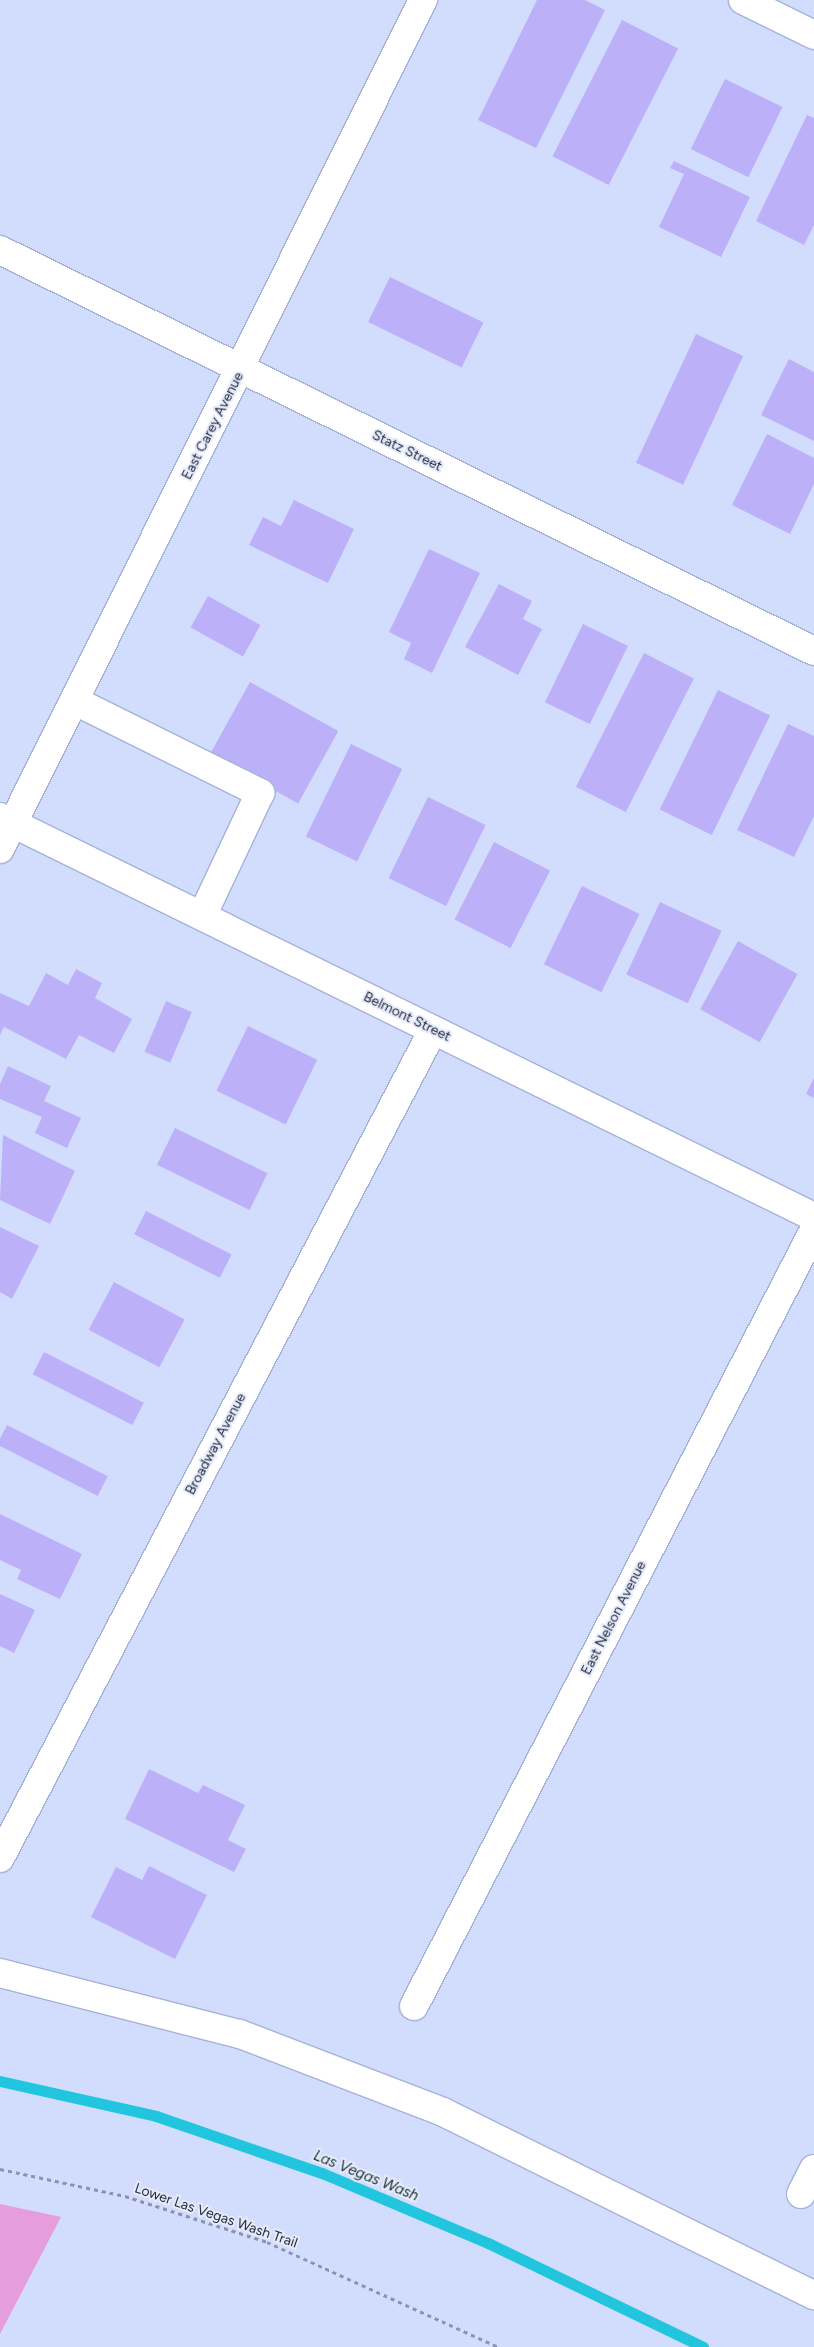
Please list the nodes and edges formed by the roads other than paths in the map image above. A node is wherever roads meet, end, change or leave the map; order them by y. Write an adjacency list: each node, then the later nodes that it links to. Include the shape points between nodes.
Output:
1 (423, 0): 6 (street, East Carey Avenue)
2 (743, 0): 3 (street)
3 (777, 7): 4 (street)
4 (814, 35)
5 (0, 250): 6 (street, Statz Street)
6 (241, 370): 7 (street, Statz Street); 8 (street, East Carey Avenue)
7 (814, 651)
8 (75, 701): 9 (street, East Carey Avenue); 11 (street, via 260,792)
9 (7, 820): 10 (street, East Carey Avenue); 11 (street, Belmont Street)
10 (0, 849)
11 (202, 916): 12 (street, Belmont Street)
12 (433, 1030): 13 (street, Belmont Street); 15 (street, Broadway Avenue)
13 (814, 1217)
14 (814, 1230): 17 (street, East Nelson Avenue)
15 (0, 1858)
16 (0, 1973): 20 (street, via 240,2034 443,2112)
17 (414, 2006)
18 (814, 2169): 19 (street)
19 (801, 2194)
20 (814, 2295)

